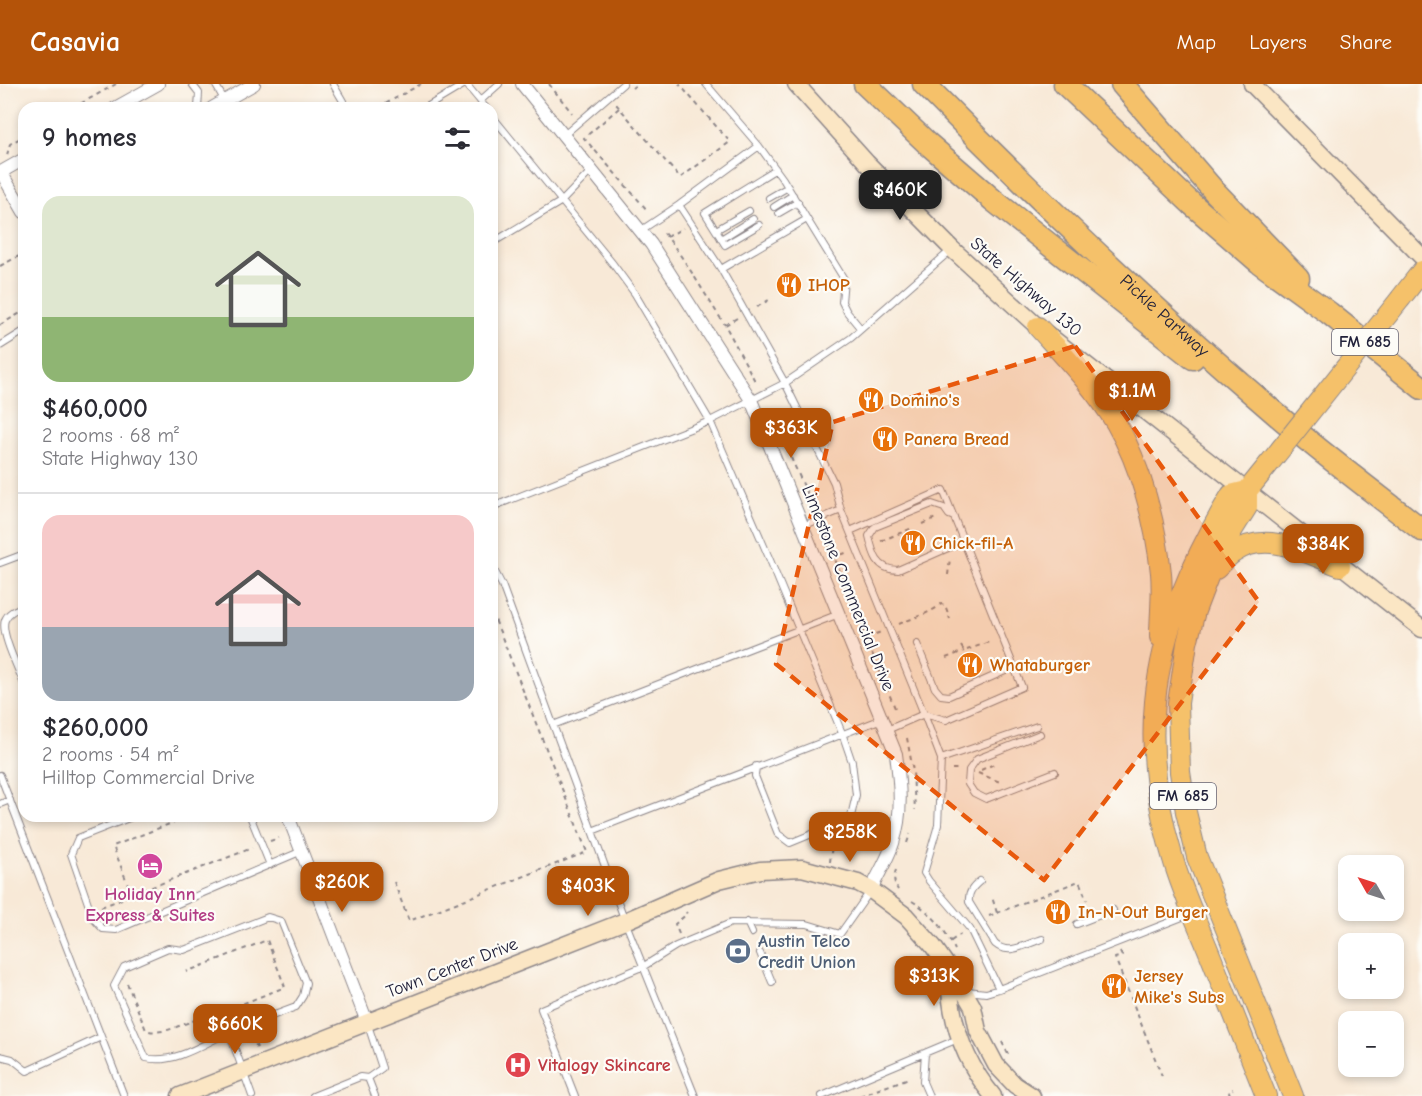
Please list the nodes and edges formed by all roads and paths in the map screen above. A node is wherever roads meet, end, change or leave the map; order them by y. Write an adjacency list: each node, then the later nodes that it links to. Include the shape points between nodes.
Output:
1 (116, 84): 22 (path)
2 (158, 84): 23 (street)
3 (192, 84): 24 (lane, via 199,93)
4 (215, 84): 25 (lane)
5 (254, 84): 26 (street)
6 (333, 84): 27 (lane)
7 (421, 84): 28 (path)
8 (466, 84): 21 (lane); 29 (lane)
9 (499, 84): 21 (lane)
10 (522, 84): 32 (street, Limestone Commercial Drive)
11 (549, 84): 30 (path)
12 (623, 84): 32 (lane)
13 (679, 84): 48 (path, via 730,142 680,178 619,108 584,138)
14 (706, 84): 34 (lane)
15 (796, 84): 61 (street, State Highway 130 / FM 685)
16 (865, 84): 82 (highway, via 993,200 1189,356)
17 (924, 84): 82 (highway, Pickle Parkway, via 1085,244)
18 (1065, 84): 69 (highway, via 1192,204 1259,262)
19 (1122, 84): 69 (highway)
20 (1252, 84): 63 (street)
21 (480, 100)
22 (84, 102)
23 (126, 102)
24 (198, 102)
25 (226, 102)
26 (230, 102)
27 (343, 102)
28 (389, 102)
29 (436, 102)
30 (572, 113)
31 (498, 123): 44 (lane)
32 (564, 135): 38 (street, Limestone Commercial Drive)
33 (18, 139): 35 (path, via 10,144)
34 (759, 146): 37 (lane); 46 (lane)
35 (6, 157)
36 (18, 162): 39 (street)
37 (776, 169): 40 (lane); 55 (lane, via 705,213)
38 (592, 170): 44 (lane); 56 (street, Limestone Commercial Drive)
39 (1, 171): 43 (street)
40 (788, 187): 41 (lane); 42 (lane)
41 (793, 195): 45 (lane); 47 (lane)
42 (769, 198)
43 (18, 201)
44 (562, 201): 59 (lane); 84 (lane, via 635,294)
45 (798, 202): 50 (lane); 52 (lane)
46 (679, 205): 56 (lane); 65 (lane)
47 (774, 207)
48 (648, 211)
49 (748, 211): 55 (lane)
50 (778, 213)
51 (753, 219): 60 (lane)
52 (807, 219): 65 (lane); 75 (lane, via 843,279 842,302)
53 (759, 225): 60 (lane, via 725,245)
54 (685, 227): 58 (path)
55 (716, 230): 60 (lane)
56 (640, 231): 81 (street, Limestone Commercial Drive)
57 (664, 233): 58 (path)
58 (667, 237): 73 (path)
59 (498, 239)
60 (721, 239)
61 (952, 249): 74 (street, State Highway 130 / FM 685); 75 (lane)
62 (18, 257): 64 (path)
63 (1422, 257)
64 (0, 266)
65 (721, 268): 79 (lane)
66 (1422, 272): 87 (main road, FM 685 / FM 685, bridge)
67 (769, 300): 68 (path)
68 (757, 306)
69 (1329, 313): 80 (highway)
70 (18, 314): 72 (path)
71 (739, 316): 73 (path)
72 (0, 325)
73 (725, 325): 78 (path)
74 (1038, 327): 87 (street, State Highway 130); 123 (main road, FM 685, via 1079,373 1116,424 1138,473 1153,521 1161,574)
75 (861, 329): 79 (lane)
76 (18, 335): 77 (lane)
77 (0, 346)
78 (755, 381)
79 (785, 383): 81 (lane); 90 (lane, via 834,483)
80 (1422, 388)
81 (751, 400): 84 (lane); 94 (street, Limestone Commercial Drive)
82 (1270, 410): 97 (highway, Pickle Parkway)
83 (773, 419): 86 (path)
84 (710, 421): 89 (lane); 113 (lane)
85 (802, 440): 86 (path)
86 (787, 447): 88 (path)
87 (1247, 491): 103 (street, State Highway 130); 105 (main road, FM 685 / FM 685, via 1247,507); 123 (main road, FM 685, via 1231,495 1190,570)
88 (813, 504)
89 (498, 505)
90 (842, 510): 94 (lane); 98 (lane)
91 (942, 516): 93 (path)
92 (954, 517): 98 (lane, via 943,490); 100 (lane); 100 (lane, via 932,504 875,527 869,536 872,548 880,565 898,570)
93 (922, 524)
94 (802, 526): 108 (street, Limestone Commercial Drive)
95 (822, 527): 107 (path)
96 (912, 528): 99 (path)
97 (1422, 530)
98 (850, 531): 126 (lane)
99 (899, 534)
100 (964, 541): 122 (lane)
101 (18, 556): 102 (lane)
102 (0, 563)
103 (1340, 566): 105 (main road, via 1278,543 1260,542 1233,553); 114 (street, State Highway 130)
104 (498, 577): 128 (lane)
105 (1208, 577): 227 (main road, FM 685 / FM 685, via 1187,643 1178,703 1180,772 1186,812 1197,857)
106 (18, 609): 124 (lane, via 5,619 3,630)
107 (855, 609)
108 (839, 614): 113 (lane); 127 (street, Limestone Commercial Drive)
109 (951, 619): 110 (path, via 941,604 934,611)
110 (899, 624)
111 (498, 627): 161 (path, via 587,852 409,921)
112 (862, 628): 116 (path)
113 (799, 629): 128 (lane); 130 (lane)
114 (1422, 629)
115 (883, 631): 116 (path)
116 (867, 637): 125 (path)
117 (993, 641): 120 (path)
118 (917, 644): 122 (lane, via 941,695 949,696)
119 (962, 646): 120 (path)
120 (964, 651): 121 (path)
121 (946, 658)
122 (1014, 667): 126 (lane, via 1022,687 946,720)
123 (1160, 667): 173 (main road, FM 685 / FM 685, via 1155,703 1156,774 1174,862)
124 (18, 669)
125 (895, 708)
126 (924, 714): 127 (lane); 132 (lane)
127 (885, 724): 130 (lane); 163 (street, Limestone Commercial Drive, via 896,754 899,817 893,844)
128 (554, 725): 150 (lane)
129 (1037, 726): 132 (lane)
130 (842, 733): 134 (lane); 142 (lane, via 852,762 856,795)
131 (1040, 734): 137 (lane, via 977,759 969,770 968,784 974,793 986,799)
132 (941, 759): 191 (lane, via 938,825 924,873 970,928)
133 (994, 764): 138 (path)
134 (756, 766): 149 (lane, via 755,776 778,834 785,841 790,843); 150 (lane)
135 (918, 770): 136 (path)
136 (913, 771)
137 (1055, 772)
138 (976, 773)
139 (0, 775): 140 (lane)
140 (10, 800): 141 (lane); 143 (lane)
141 (0, 804)
142 (851, 818): 149 (lane); 154 (lane)
143 (18, 821)
144 (18, 822): 199 (lane)
145 (119, 822): 159 (lane, via 78,838 71,854 93,918 102,929 116,930)
146 (174, 822): 165 (path, via 112,846)
147 (252, 822): 159 (lane)
148 (290, 822): 157 (street)
149 (833, 826): 158 (path)
150 (592, 831): 175 (lane)
151 (910, 834): 155 (path)
152 (279, 838): 153 (path)
153 (270, 841)
154 (844, 846)
155 (905, 846)
156 (252, 849): 165 (path)
157 (302, 851): 159 (lane); 195 (street)
158 (830, 862)
159 (270, 865)
160 (898, 866): 164 (path, via 894,876)
161 (394, 882)
162 (980, 882): 181 (lane, via 972,887 969,902 995,944 1010,950)
163 (871, 890): 175 (street, Town Center Drive, via 802,868 760,870 719,880); 176 (lane, via 840,934 807,924); 187 (street, Town Center Drive, via 906,916)
164 (899, 893)
165 (132, 895): 169 (path)
166 (903, 896): 182 (path, via 937,921)
167 (992, 897): 172 (path)
168 (1087, 900): 172 (path, via 1079,881)
169 (101, 907)
170 (1113, 910): 177 (lane)
171 (686, 912): 180 (path, via 675,924)
172 (997, 913): 174 (path)
173 (1194, 913): 191 (lane); 226 (main road, FM 685 / FM 685)
174 (986, 918)
175 (625, 921): 186 (lane); 195 (street, Town Center Drive)
176 (747, 922): 178 (lane); 186 (lane, via 731,922 685,941)
177 (1077, 924)
178 (752, 933)
179 (964, 933): 182 (path)
180 (679, 934)
181 (1042, 939)
182 (951, 941): 183 (path)
183 (955, 950)
184 (1119, 950): 207 (path, via 1122,956 1115,958)
185 (760, 953): 190 (lane)
186 (644, 966): 218 (lane, via 541,1009); 219 (lane)
187 (949, 971): 192 (street, Town Center Drive); 200 (street, Town Center Drive, via 949,993)
188 (186, 972): 189 (path, via 267,940 285,987 157,1034 146,1030)
189 (126, 979)
190 (772, 982)
191 (999, 989): 193 (lane)
192 (963, 991): 193 (lane); 194 (street, Town Center Drive)
193 (986, 993): 194 (lane)
194 (973, 1007): 196 (street, Town Center Drive)
195 (367, 1022): 206 (street, Town Center Drive); 208 (lane, via 382,1068)
196 (978, 1031): 200 (street); 224 (street, Town Center Drive, via 996,1065)
197 (229, 1032): 197 (lane, via 296,1007 303,996 306,983 281,921 268,917 184,950 168,948 124,967 114,986 146,1058 175,1057); 206 (lane)
198 (252, 1036): 202 (path)
199 (101, 1037): 204 (lane, via 27,1071 12,1059); 212 (lane)
200 (959, 1039): 203 (lane); 223 (street, Town Center Drive)
201 (1001, 1040): 205 (path)
202 (257, 1048)
203 (925, 1053): 220 (lane); 222 (lane, via 923,1082)
204 (0, 1056)
205 (1009, 1056)
206 (242, 1071): 213 (street, Town Center Drive); 214 (lane)
207 (1162, 1076)
208 (368, 1078): 210 (lane, via 360,1077); 217 (lane)
209 (909, 1078): 221 (path)
210 (332, 1088): 215 (lane); 216 (lane)
211 (1233, 1089): 225 (path, via 1228,1091)
212 (124, 1096)
213 (180, 1096)
214 (252, 1096)
215 (313, 1096)
216 (335, 1096)
217 (375, 1096)
218 (575, 1096)
219 (695, 1096)
220 (822, 1096)
221 (860, 1096)
222 (929, 1096)
223 (993, 1096)
224 (1032, 1096)
225 (1230, 1096)
226 (1266, 1096)
227 (1293, 1096)

